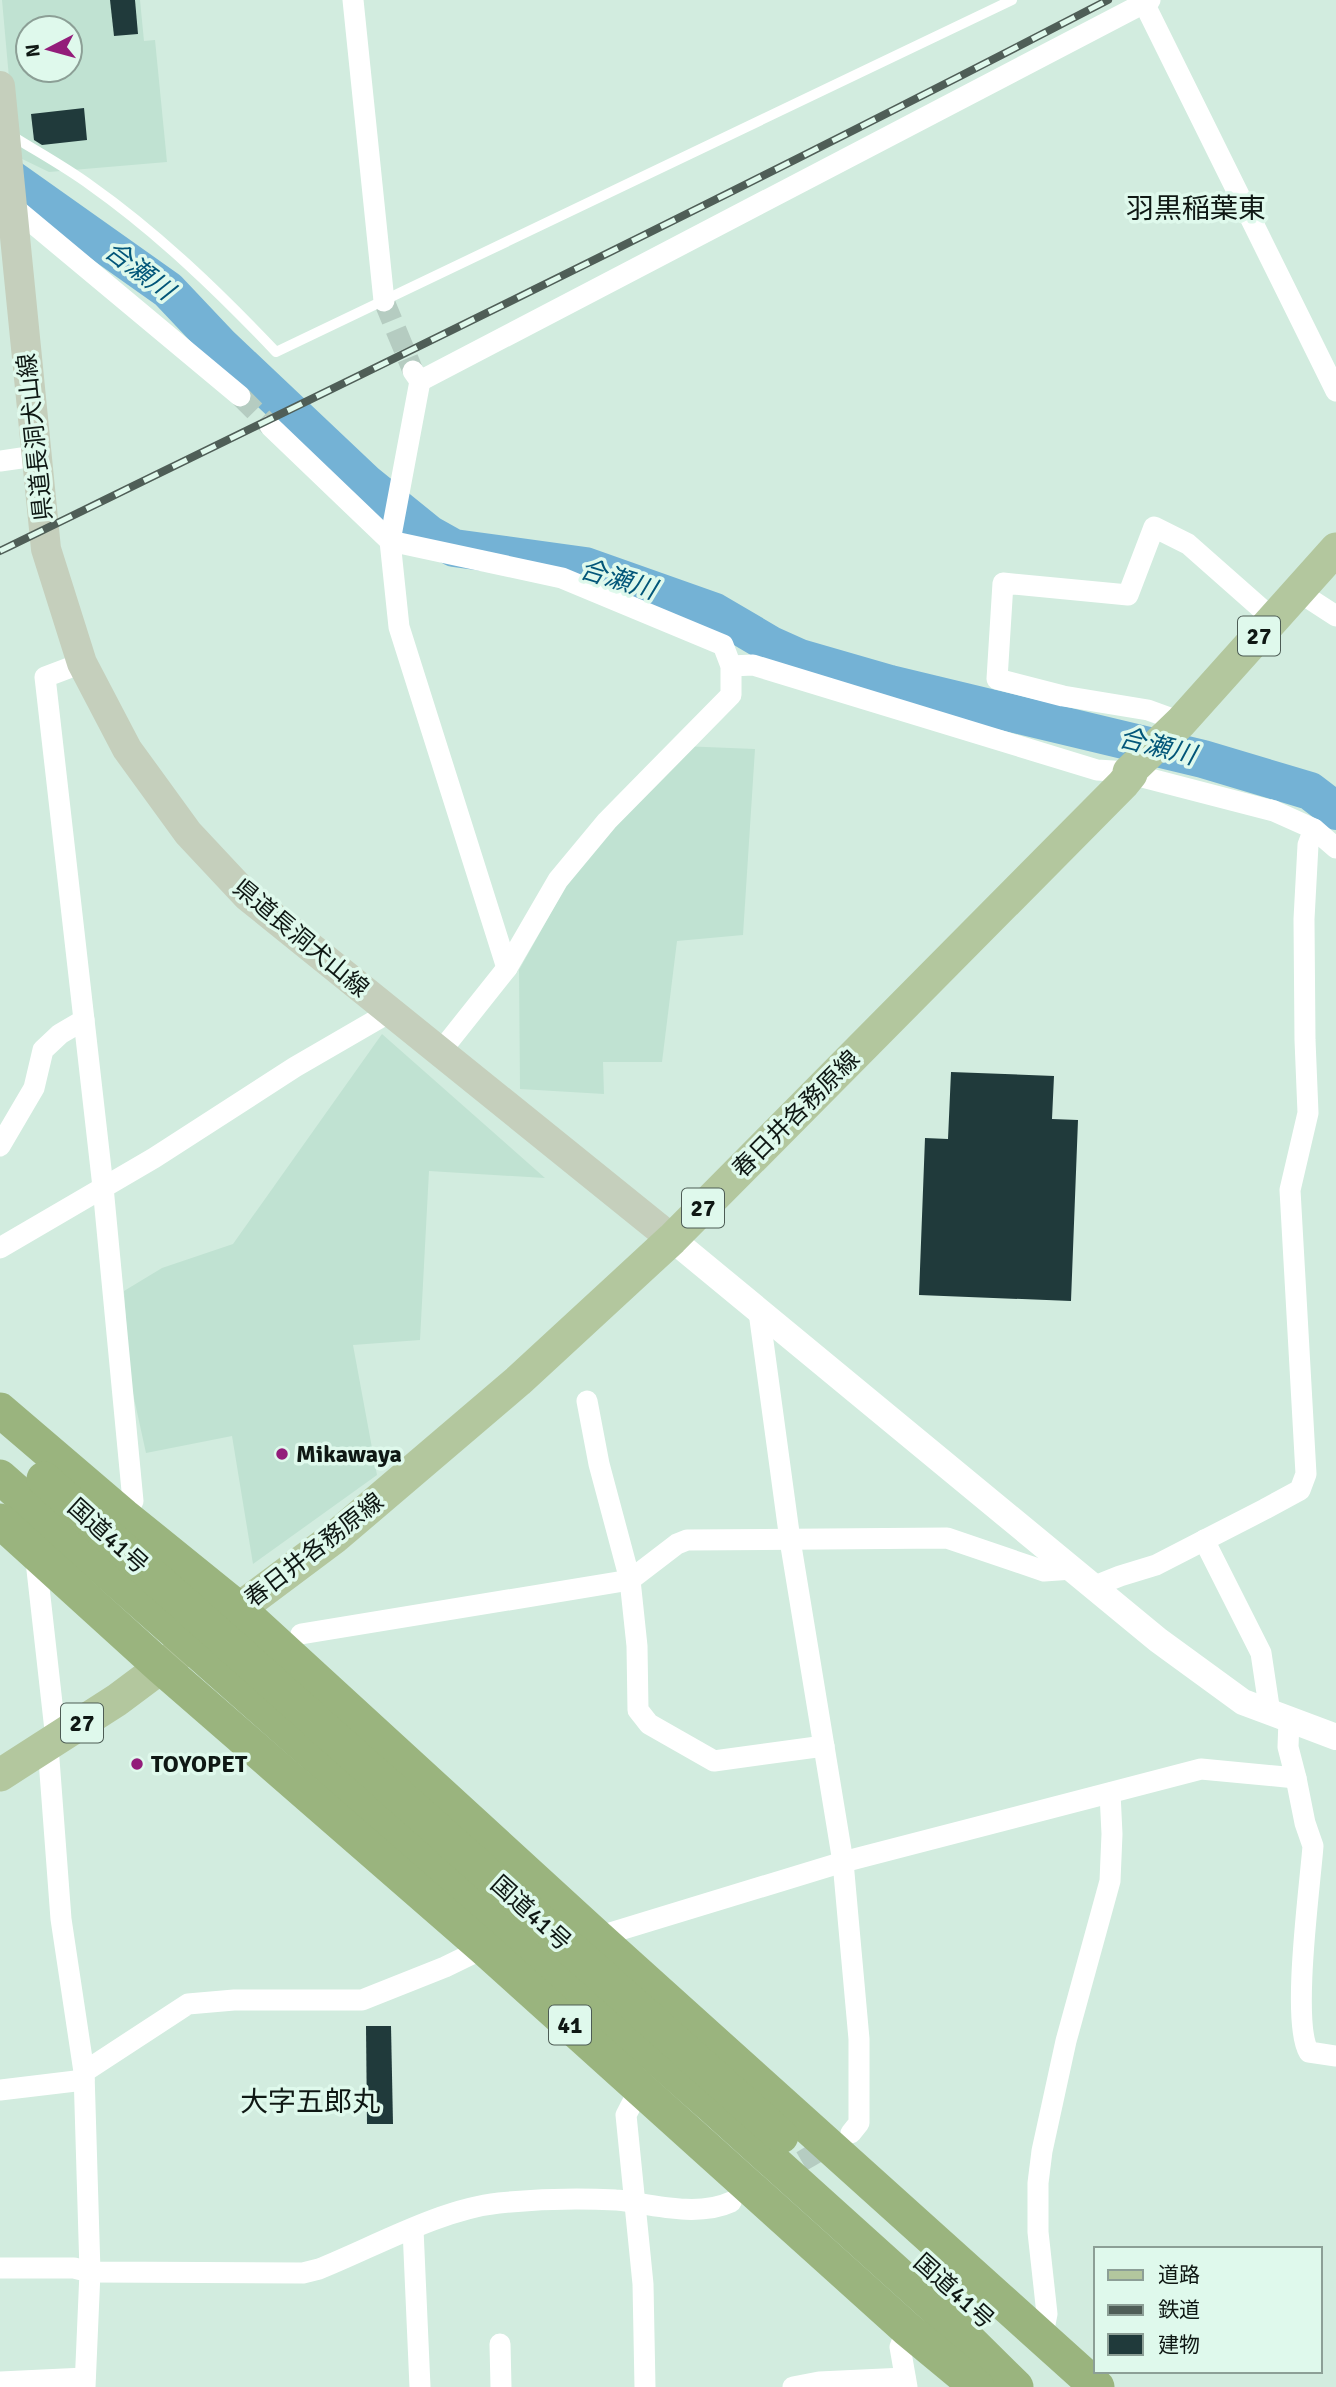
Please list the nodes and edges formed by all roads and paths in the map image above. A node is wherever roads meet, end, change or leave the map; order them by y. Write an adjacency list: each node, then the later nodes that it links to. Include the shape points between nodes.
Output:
1 (353, 0): 7 (street)
2 (1012, 0): 7 (lane)
3 (1147, 1): 8 (street); 13 (street, via 416,376)
4 (0, 86): 5 (main road, 県道長洞犬山線)
5 (4, 132): 6 (main road, 県道長洞犬山線); 7 (lane, via 90,185 226,300 276,352)
6 (6, 201): 9 (street); 11 (main road, 県道長洞犬山線)
7 (384, 301)
8 (1336, 391)
9 (240, 396)
10 (270, 426): 13 (street)
11 (36, 456): 12 (street); 18 (main road, 県道長洞犬山線, via 46,549)
12 (0, 461)
13 (390, 541): 19 (street, via 562,578 723,646); 24 (street, via 399,627)
14 (1336, 549): 15 (main road, 春日井各務原線 / 27)
15 (1299, 592): 16 (street); 17 (main road, 春日井各務原線 / 27)
16 (1336, 615)
17 (1273, 621): 20 (main road, 春日井各務原線 / 27); 20 (street, via 1188,544 1154,527 1128,595 1003,583 997,679 1148,710)
18 (82, 663): 25 (main road, 県道長洞犬山線, via 127,749 188,833 247,896); 26 (street, via 45,677)
19 (731, 666): 21 (street, via 753,665 1097,770); 24 (street, via 731,695 607,821 558,880)
20 (1181, 722): 21 (main road, 春日井各務原線 / 27)
21 (1130, 773): 22 (street, via 1274,811); 30 (main road, 春日井各務原線 / 27)
22 (1314, 829): 23 (street); 40 (street, via 1308,845 1304,919 1308,1113 1290,1189 1306,1474 1300,1490)
23 (1336, 848)
24 (507, 968): 27 (street)
25 (390, 1012): 27 (main road, 県道長洞犬山線); 29 (street)
26 (84, 1020): 28 (street, via 43,1050 34,1088); 29 (street)
27 (441, 1051): 30 (main road, 県道長洞犬山線)
28 (0, 1146)
29 (103, 1187): 31 (street); 37 (street, via 133,1501)
30 (672, 1239): 32 (street); 45 (main road, 春日井各務原線 / 27, via 518,1381 335,1537)
31 (0, 1248)
32 (759, 1312): 39 (street); 42 (street)
33 (587, 1401): 43 (street)
34 (0, 1410): 37 (highway)
35 (0, 1440): 62 (highway, 国道41号 / 41)
36 (0, 1477): 62 (highway, 国道41号 / 41)
37 (124, 1517): 45 (highway)
38 (0, 1521): 41 (highway)
39 (790, 1540): 42 (street, via 947,1538 1044,1571); 43 (street, via 687,1540); 51 (street)
40 (1204, 1540): 44 (street, via 1156,1565); 48 (street, via 1261,1653)
41 (35, 1552): 47 (highway); 50 (street)
42 (1073, 1569): 44 (street)
43 (630, 1580): 46 (street); 51 (street, via 638,1646 638,1710 649,1724 714,1761)
44 (1095, 1586): 48 (street, via 1158,1640 1243,1702)
45 (239, 1609): 47 (main road, 春日井各務原線 / 27); 56 (highway)
46 (301, 1633)
47 (161, 1667): 50 (main road, 春日井各務原線 / 27); 57 (highway, 41)
48 (1279, 1717): 49 (street); 53 (street)
49 (1336, 1737)
50 (52, 1742): 52 (main road, 春日井各務原線 / 27); 59 (street, via 61,1919)
51 (824, 1746): 55 (street)
52 (0, 1775)
53 (1296, 1778): 54 (street, via 1201,1769); 58 (street, via 1313,1846 1300,2011 1304,2044 1309,2052)
54 (1110, 1793): 55 (street); 70 (street, via 1110,1881 1066,2041 1040,2161 1038,2232 1047,2314)
55 (843, 1861): 56 (street); 63 (street, via 859,2039 859,2123)
56 (597, 1937): 70 (highway)
57 (484, 1948): 59 (street, via 362,2000 188,2004); 60 (highway, 41)
58 (1336, 2056)
59 (84, 2076): 61 (street); 68 (street)
60 (640, 2088): 65 (street, via 626,2115); 69 (highway, 41)
61 (0, 2090)
62 (722, 2099): 80 (highway, 国道41号 / 41); 81 (highway, 国道41号 / 41)
63 (851, 2133)
64 (731, 2202): 65 (street, via 701,2210)
65 (636, 2203): 66 (street, via 594,2199 500,2203); 77 (street)
66 (413, 2229): 68 (street, via 303,2273); 75 (street)
67 (0, 2268): 68 (street)
68 (90, 2272): 73 (street)
69 (907, 2329): 74 (street, via 900,2347); 79 (highway, 41)
70 (1042, 2339): 82 (highway)
71 (500, 2344): 76 (street)
72 (0, 2382): 73 (street)
73 (85, 2382)
74 (906, 2383): 78 (street, via 819,2382)
75 (420, 2387)
76 (501, 2387)
77 (646, 2387)
78 (793, 2387)
79 (977, 2387)
80 (1016, 2387)
81 (1061, 2387)
82 (1097, 2387)

